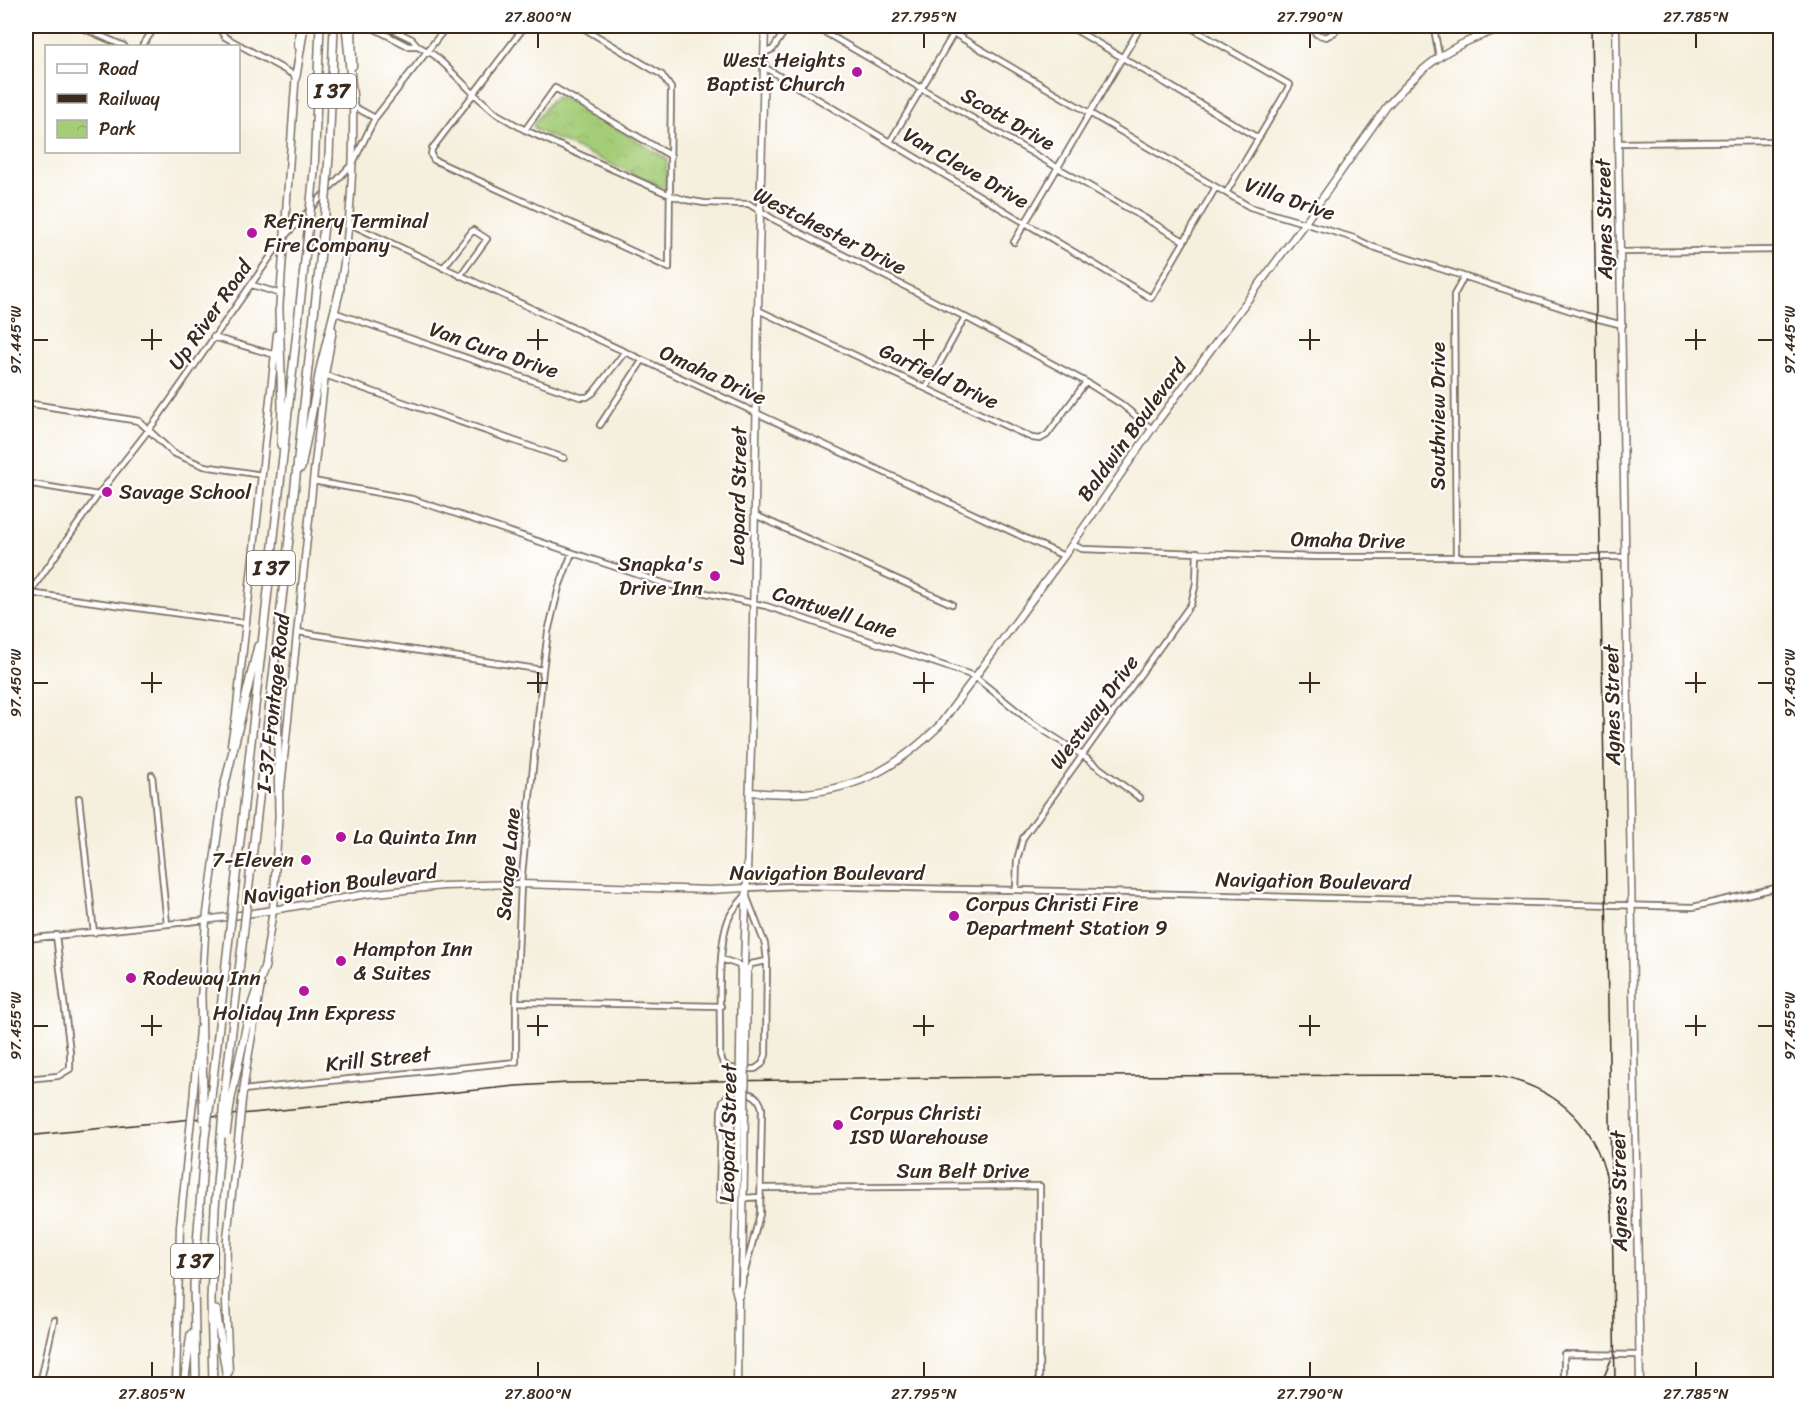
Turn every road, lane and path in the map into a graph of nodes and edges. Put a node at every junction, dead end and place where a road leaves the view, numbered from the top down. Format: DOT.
graph roads {
  1 [pos="78,26"];
  2 [pos="156,26"];
  3 [pos="216,26"];
  4 [pos="302,26"];
  5 [pos="320,26"];
  6 [pos="334,26"];
  7 [pos="346,26"];
  8 [pos="352,26"];
  9 [pos="369,26"];
  10 [pos="386,26"];
  11 [pos="447,26"];
  12 [pos="525,26"];
  13 [pos="580,26"];
  14 [pos="765,26"];
  15 [pos="788,26"];
  16 [pos="814,26"];
  17 [pos="941,26"];
  18 [pos="958,26"];
  19 [pos="1069,26"];
  20 [pos="1141,26"];
  21 [pos="1188,26"];
  22 [pos="1313,26"];
  23 [pos="1337,26"];
  24 [pos="1439,26"];
  25 [pos="1510,26"];
  26 [pos="1616,26"];
  27 [pos="954,33"];
  28 [pos="122,45"];
  29 [pos="143,45"];
  30 [pos="240,45"];
  31 [pos="240,45"];
  32 [pos="418,46"];
  33 [pos="427,51"];
  34 [pos="764,53"];
  35 [pos="1439,56"];
  36 [pos="1123,57"];
  37 [pos="764,67"];
  38 [pos="296,76"];
  39 [pos="921,88"];
  40 [pos="474,94"];
  41 [pos="353,104"];
  42 [pos="1090,112"];
  43 [pos="375,118"];
  44 [pos="525,130"];
  45 [pos="1258,138"];
  46 [pos="1780,141"];
  47 [pos="890,142"];
  48 [pos="1619,143"];
  49 [pos="671,156"];
  50 [pos="353,163"];
  51 [pos="1058,167"];
  52 [pos="1216,187"];
  53 [pos="1226,193"];
  54 [pos="670,195"];
  55 [pos="760,210"];
  56 [pos="1025,222"];
  57 [pos="348,223"];
  58 [pos="1304,224"];
  59 [pos="285,236"];
  60 [pos="1184,241"];
  61 [pos="1014,242"];
  62 [pos="1780,250"];
  63 [pos="1620,252"];
  64 [pos="443,268"];
  65 [pos="460,276"];
  66 [pos="1464,277"];
  67 [pos="252,285"];
  68 [pos="340,289"];
  69 [pos="280,294"];
  70 [pos="279,310"];
  71 [pos="758,310"];
  72 [pos="336,313"];
  73 [pos="965,317"];
  74 [pos="1623,325"];
  75 [pos="213,338"];
  76 [pos="624,352"];
  77 [pos="275,355"];
  78 [pos="642,361"];
  79 [pos="325,375"];
  80 [pos="1086,382"];
  81 [pos="926,388"];
  82 [pos="26,403"];
  83 [pos="757,413"];
  84 [pos="600,425"];
  85 [pos="1152,429"];
  86 [pos="148,431"];
  87 [pos="564,458"];
  88 [pos="262,475"];
  89 [pos="313,482"];
  90 [pos="26,483"];
  91 [pos="98,495"];
  92 [pos="279,496"];
  93 [pos="754,515"];
  94 [pos="289,533"];
  95 [pos="1071,543"];
  96 [pos="1197,552"];
  97 [pos="572,553"];
  98 [pos="1064,556"];
  99 [pos="1456,557"];
  100 [pos="1626,557"];
  101 [pos="29,593"];
  102 [pos="26,598"];
  103 [pos="754,603"];
  104 [pos="952,604"];
  105 [pos="265,618"];
  106 [pos="246,623"];
  107 [pos="298,632"];
  108 [pos="276,660"];
  109 [pos="543,670"];
  110 [pos="974,676"];
  111 [pos="1082,755"];
  112 [pos="152,775"];
  113 [pos="223,792"];
  114 [pos="750,792"];
  115 [pos="79,798"];
  116 [pos="1140,798"];
  117 [pos="279,812"];
  118 [pos="521,884"];
  119 [pos="1780,887"];
  120 [pos="1016,890"];
  121 [pos="746,892"];
  122 [pos="1632,905"];
  123 [pos="273,910"];
  124 [pos="206,920"];
  125 [pos="167,924"];
  126 [pos="94,933"];
  127 [pos="56,935"];
  128 [pos="26,939"];
  129 [pos="721,959"];
  130 [pos="767,961"];
  131 [pos="265,966"];
  132 [pos="744,971"];
  133 [pos="201,997"];
  134 [pos="516,1002"];
  135 [pos="721,1006"];
  136 [pos="516,1062"];
  137 [pos="26,1079"];
  138 [pos="243,1090"];
  139 [pos="207,1097"];
  140 [pos="228,1099"];
  141 [pos="761,1188"];
  142 [pos="761,1197"];
  143 [pos="739,1199"];
  144 [pos="213,1237"];
  145 [pos="742,1283"];
  146 [pos="738,1300"];
  147 [pos="194,1314"];
  148 [pos="54,1320"];
  149 [pos="1639,1355"];
  150 [pos="40,1384"];
  151 [pos="176,1384"];
  152 [pos="184,1384"];
  153 [pos="196,1384"];
  154 [pos="213,1384"];
  155 [pos="228,1384"];
  156 [pos="737,1384"];
  157 [pos="1039,1384"];
  158 [pos="1564,1384"];
  159 [pos="1640,1384"];
  1 -- 28 [label="street"];
  2 -- 29 [label="street"];
  3 -- 30 [label="street"];
  4 -- 38 [label="highway"];
  5 -- 92 [label="highway, I 37, bridge"];
  6 -- 94 [label="highway, I 37, bridge"];
  7 -- 41 [label="highway"];
  8 -- 41 [label="main road, I-37 Frontage Road"];
  9 -- 32 [label="street"];
  10 -- 32 [label="street"];
  11 -- 33 [label="street, Up River Road"];
  12 -- 40 [label="street"];
  13 -- 49 [label="street"];
  14 -- 34 [label="main road, Leopard Street"];
  15 -- 34 [label="street"];
  16 -- 39 [label="street, Scott Drive"];
  17 -- 27 [label="street, Villa Drive"];
  18 -- 27 [label="street"];
  19 -- 36 [label="street"];
  20 -- 36 [label="street"];
  21 -- 45 [label="street"];
  22 -- 23 [label="street"];
  24 -- 35 [label="street"];
  25 -- 35 [label="main road, Baldwin Boulevard"];
  26 -- 48 [label="main road, Agnes Street"];
  27 -- 39 [label="street"];
  27 -- 42 [label="street, Villa Drive"];
  31 -- 38 [label="street"];
  32 -- 33 [label="street, Westchester Drive"];
  33 -- 40 [label="street, Westchester Drive"];
  33 -- 43 [label="street, Up River Road"];
  34 -- 37 [label="main road, Leopard Street"];
  35 -- 58 [label="main road, Baldwin Boulevard"];
  36 -- 42 [label="street"];
  36 -- 45 [label="street"];
  37 -- 47 [label="street, Van Cleve Drive"];
  37 -- 55 [label="main road, Leopard Street"];
  38 -- 59 [label="main road, I-37 Frontage Road"];
  39 -- 47 [label="street"];
  39 -- 51 [label="street, Scott Drive"];
  40 -- 44 [label="street, Westchester Drive"];
  40 -- 54 [label="street"];
  41 -- 43 [label="street"];
  41 -- 50 [label="main road, I-37 Frontage Road"];
  42 -- 51 [label="street"];
  42 -- 52 [label="street, Villa Drive"];
  43 -- 50 [label="street, Up River Road"];
  44 -- 49 [label="street"];
  44 -- 54 [label="street, Westchester Drive"];
  45 -- 53 [label="street"];
  46 -- 48 [label="street"];
  47 -- 56 [label="street, Van Cleve Drive"];
  48 -- 63 [label="main road, Agnes Street"];
  49 -- 54 [label="street"];
  50 -- 57 [label="main road, I-37 Frontage Road"];
  50 -- 59 [label="street, Up River Road"];
  51 -- 56 [label="street"];
  51 -- 60 [label="street, Scott Drive"];
  52 -- 53 [label="street, Villa Drive"];
  52 -- 60 [label="street"];
  53 -- 58 [label="street, Villa Drive"];
  54 -- 55 [label="street, Westchester Drive"];
  55 -- 71 [label="main road, Leopard Street"];
  55 -- 73 [label="street, Westchester Drive"];
  56 -- 60 [label="street, Van Cleve Drive"];
  56 -- 61 [label="street"];
  57 -- 64 [label="street, Omaha Drive"];
  57 -- 68 [label="main road, I-37 Frontage Road"];
  58 -- 66 [label="street, Villa Drive"];
  58 -- 85 [label="main road, Baldwin Boulevard"];
  59 -- 67 [label="street, Up River Road"];
  59 -- 69 [label="main road, I-37 Frontage Road"];
  62 -- 63 [label="street"];
  63 -- 74 [label="main road, Agnes Street"];
  64 -- 65 [label="street, Omaha Drive"];
  64 -- 65 [label="street"];
  65 -- 76 [label="street, Omaha Drive"];
  66 -- 74 [label="street, Villa Drive"];
  66 -- 99 [label="street, Southview Drive"];
  67 -- 69 [label="street"];
  67 -- 75 [label="street, Up River Road"];
  68 -- 72 [label="main road, I-37 Frontage Road"];
  68 -- 94 [label="highway"];
  69 -- 70 [label="main road, I-37 Frontage Road"];
  70 -- 77 [label="main road, I-37 Frontage Road"];
  70 -- 92 [label="highway"];
  71 -- 81 [label="street, Garfield Drive"];
  71 -- 83 [label="main road, Leopard Street"];
  72 -- 76 [label="street, Van Cura Drive"];
  72 -- 79 [label="main road, I-37 Frontage Road"];
  73 -- 80 [label="street, Westchester Drive"];
  73 -- 81 [label="street"];
  74 -- 100 [label="main road, Agnes Street"];
  75 -- 77 [label="street"];
  75 -- 86 [label="street, Up River Road"];
  76 -- 78 [label="street, Omaha Drive"];
  77 -- 88 [label="main road, I-37 Frontage Road"];
  78 -- 83 [label="street, Omaha Drive"];
  78 -- 84 [label="street"];
  79 -- 87 [label="street"];
  79 -- 89 [label="main road, I-37 Frontage Road"];
  80 -- 81 [label="street, Garfield Drive"];
  80 -- 85 [label="street, Westchester Drive"];
  82 -- 86 [label="street"];
  83 -- 93 [label="main road, Leopard Street"];
  83 -- 98 [label="street, Omaha Drive"];
  85 -- 95 [label="main road, Baldwin Boulevard"];
  86 -- 88 [label="street"];
  86 -- 91 [label="street, Up River Road"];
  88 -- 106 [label="main road, I-37 Frontage Road"];
  89 -- 97 [label="street, Cantwell Lane"];
  89 -- 107 [label="main road, I-37 Frontage Road"];
  90 -- 91 [label="street"];
  91 -- 101 [label="street, Up River Road"];
  92 -- 105 [label="highway, I 37"];
  93 -- 103 [label="main road, Leopard Street"];
  93 -- 104 [label="street"];
  94 -- 108 [label="highway, I 37"];
  95 -- 96 [label="street, Omaha Drive"];
  95 -- 98 [label="main road, Baldwin Boulevard"];
  96 -- 99 [label="street, Omaha Drive"];
  96 -- 111 [label="street, Westway Drive"];
  97 -- 103 [label="street, Cantwell Lane"];
  97 -- 109 [label="street, Savage Lane"];
  98 -- 110 [label="main road, Baldwin Boulevard"];
  99 -- 100 [label="street, Omaha Drive"];
  100 -- 122 [label="main road, Agnes Street"];
  101 -- 102 [label="street, Up River Road"];
  101 -- 106 [label="street"];
  103 -- 110 [label="street, Cantwell Lane"];
  103 -- 114 [label="main road, Leopard Street"];
  105 -- 113 [label="highway"];
  105 -- 139 [label="highway, I 37, bridge"];
  106 -- 113 [label="main road, I-37 Frontage Road"];
  107 -- 109 [label="street"];
  107 -- 117 [label="main road, I-37 Frontage Road"];
  108 -- 117 [label="highway"];
  108 -- 140 [label="highway, I 37, bridge"];
  109 -- 118 [label="street, Savage Lane"];
  110 -- 111 [label="street, Cantwell Lane"];
  110 -- 114 [label="main road, Baldwin Boulevard"];
  111 -- 116 [label="street, Cantwell Lane"];
  111 -- 120 [label="street, Westway Drive"];
  112 -- 125 [label="street"];
  113 -- 124 [label="main road, I-37 Frontage Road"];
  114 -- 121 [label="main road, Leopard Street"];
  115 -- 126 [label="street"];
  117 -- 123 [label="main road, I-37 Frontage Road"];
  118 -- 121 [label="main road, Navigation Boulevard"];
  118 -- 123 [label="main road, Navigation Boulevard"];
  118 -- 134 [label="street, Savage Lane"];
  119 -- 122 [label="street, Navigation Boulevard"];
  120 -- 121 [label="street, Navigation Boulevard"];
  120 -- 122 [label="street, Navigation Boulevard"];
  121 -- 129 [label="street"];
  121 -- 130 [label="street"];
  121 -- 132 [label="main road, Leopard Street"];
  122 -- 149 [label="main road, Agnes Street"];
  123 -- 124 [label="main road, Navigation Boulevard"];
  123 -- 131 [label="main road, I-37 Frontage Road"];
  124 -- 125 [label="street, Navigation Boulevard"];
  124 -- 133 [label="main road, I-37 Frontage Road"];
  125 -- 126 [label="street, Navigation Boulevard"];
  126 -- 127 [label="street, Navigation Boulevard"];
  127 -- 128 [label="street, Navigation Boulevard"];
  127 -- 137 [label="street"];
  129 -- 132 [label="street"];
  129 -- 135 [label="street"];
  130 -- 132 [label="street"];
  130 -- 135 [label="street"];
  131 -- 138 [label="main road, I-37 Frontage Road"];
  131 -- 140 [label="highway"];
  132 -- 143 [label="main road, Leopard Street, bridge"];
  133 -- 139 [label="highway"];
  133 -- 151 [label="main road, I-37 Frontage Road, bridge"];
  134 -- 135 [label="street"];
  134 -- 136 [label="street, Savage Lane"];
  136 -- 138 [label="street, Krill Street"];
  138 -- 155 [label="main road, I-37 Frontage Road, bridge"];
  139 -- 147 [label="highway, I 37, bridge"];
  140 -- 144 [label="highway, I 37, bridge"];
  141 -- 142 [label="street"];
  141 -- 143 [label="street"];
  141 -- 157 [label="street, Sun Belt Drive"];
  142 -- 143 [label="street"];
  142 -- 145 [label="street"];
  143 -- 145 [label="main road, Leopard Street"];
  143 -- 146 [label="main road, Leopard Street"];
  144 -- 154 [label="highway, I 37"];
  144 -- 155 [label="highway"];
  145 -- 146 [label="main road, Leopard Street"];
  146 -- 156 [label="main road, Leopard Street"];
  147 -- 152 [label="highway"];
  147 -- 153 [label="highway, I 37"];
  148 -- 150 [label="street"];
  149 -- 158 [label="street"];
  149 -- 159 [label="main road, Agnes Street"];
}
